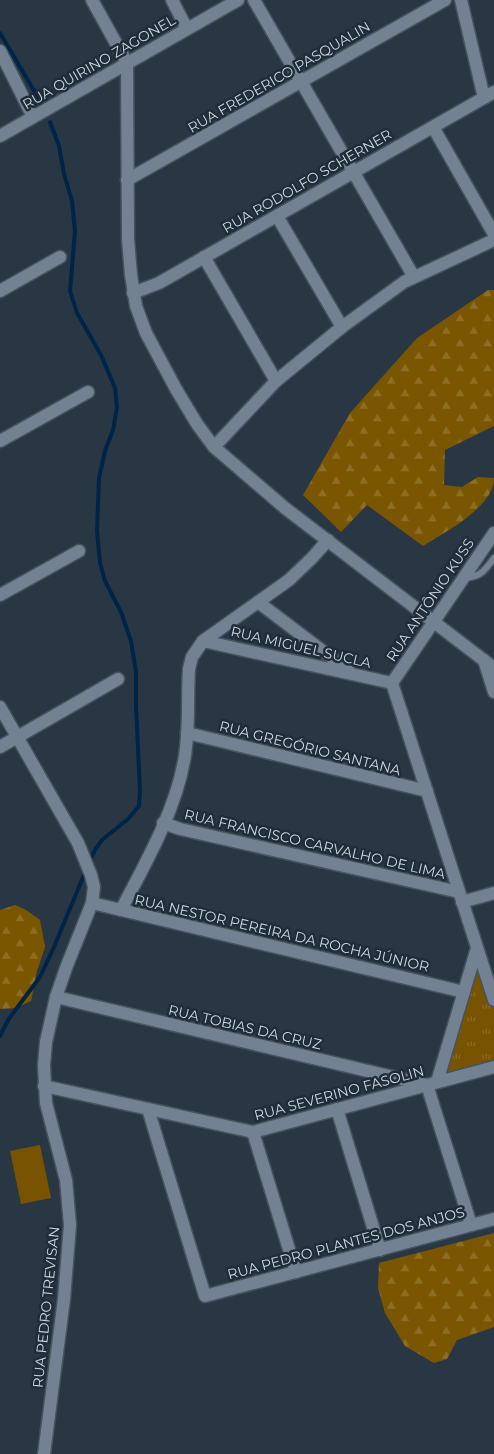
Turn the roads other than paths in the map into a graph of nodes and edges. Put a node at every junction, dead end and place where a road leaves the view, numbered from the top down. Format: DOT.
graph roads {
  1 [pos="92,0"];
  2 [pos="172,0"];
  3 [pos="238,0"];
  4 [pos="254,0"];
  5 [pos="445,0"];
  6 [pos="461,0"];
  7 [pos="187,29"];
  8 [pos="0,51"];
  9 [pos="127,64"];
  10 [pos="301,82"];
  11 [pos="489,95"];
  12 [pos="33,117"];
  13 [pos="433,127"];
  14 [pos="0,136"];
  15 [pos="353,172"];
  16 [pos="127,180"];
  17 [pos="277,216"];
  18 [pos="494,234"];
  19 [pos="494,240"];
  20 [pos="60,257"];
  21 [pos="204,257"];
  22 [pos="414,277"];
  23 [pos="0,291"];
  24 [pos="133,293"];
  25 [pos="342,327"];
  26 [pos="276,381"];
  27 [pos="88,392"];
  28 [pos="0,441"];
  29 [pos="214,447"];
  30 [pos="494,533"];
  31 [pos="328,540"];
  32 [pos="79,552"];
  33 [pos="494,558"];
  34 [pos="463,578"];
  35 [pos="0,595"];
  36 [pos="258,602"];
  37 [pos="434,621"];
  38 [pos="203,641"];
  39 [pos="489,664"];
  40 [pos="353,674"];
  41 [pos="118,680"];
  42 [pos="392,683"];
  43 [pos="494,692"];
  44 [pos="0,707"];
  45 [pos="187,733"];
  46 [pos="18,738"];
  47 [pos="0,747"];
  48 [pos="427,791"];
  49 [pos="164,823"];
  50 [pos="494,893"];
  51 [pos="461,897"];
  52 [pos="92,903"];
  53 [pos="121,910"];
  54 [pos="477,948"];
  55 [pos="464,992"];
  56 [pos="56,997"];
  57 [pos="494,1000"];
  58 [pos="494,1067"];
  59 [pos="432,1084"];
  60 [pos="44,1086"];
  61 [pos="148,1109"];
  62 [pos="337,1109"];
  63 [pos="252,1132"];
  64 [pos="494,1219"];
  65 [pos="471,1225"];
  66 [pos="380,1250"];
  67 [pos="296,1272"];
  68 [pos="44,1454"];
  1 -- 9 [label="street"];
  2 -- 7 [label="street"];
  3 -- 7 [label="street, RUA QUIRINO ZAGONEL"];
  4 -- 10 [label="street"];
  5 -- 10 [label="street, RUA FREDERICO PASQUALIN"];
  6 -- 11 [label="street"];
  7 -- 9 [label="street, RUA QUIRINO ZAGONEL"];
  8 -- 12 [label="street"];
  9 -- 12 [label="street, RUA QUIRINO ZAGONEL"];
  9 -- 16 [label="street"];
  10 -- 15 [label="street"];
  10 -- 16 [label="street, RUA FREDERICO PASQUALIN"];
  11 -- 13 [label="street, RUA RODOLFO SCHERNER"];
  12 -- 14 [label="street, RUA QUIRINO ZAGONEL"];
  13 -- 15 [label="street, RUA RODOLFO SCHERNER"];
  13 -- 18 [label="street"];
  15 -- 17 [label="street, RUA RODOLFO SCHERNER"];
  15 -- 22 [label="street"];
  16 -- 24 [label="street"];
  17 -- 21 [label="street, RUA RODOLFO SCHERNER"];
  17 -- 25 [label="street"];
  19 -- 22 [label="street"];
  20 -- 23 [label="street"];
  21 -- 24 [label="street, RUA RODOLFO SCHERNER"];
  21 -- 26 [label="street"];
  22 -- 25 [label="street"];
  24 -- 29 [label="street"];
  25 -- 26 [label="street"];
  26 -- 29 [label="street"];
  27 -- 28 [label="street"];
  29 -- 31 [label="street"];
  30 -- 34 [label="street, RUA ANTÔNIO KUSS"];
  31 -- 36 [label="street"];
  31 -- 37 [label="street"];
  32 -- 35 [label="street"];
  33 -- 34 [label="lane"];
  34 -- 37 [label="street, RUA ANTÔNIO KUSS"];
  36 -- 38 [label="street"];
  36 -- 40 [label="street"];
  37 -- 39 [label="street"];
  37 -- 42 [label="street, RUA ANTÔNIO KUSS"];
  38 -- 40 [label="street, RUA MIGUEL SUCLA"];
  38 -- 45 [label="street"];
  39 -- 43 [label="street"];
  40 -- 42 [label="street, RUA MIGUEL SUCLA"];
  41 -- 46 [label="street"];
  42 -- 48 [label="street"];
  44 -- 46 [label="street"];
  45 -- 48 [label="street, RUA GREGÓRIO SANTANA"];
  45 -- 49 [label="street"];
  46 -- 47 [label="street"];
  46 -- 52 [label="street"];
  48 -- 51 [label="street"];
  49 -- 51 [label="street, RUA FRANCISCO CARVALHO DE LIMA"];
  49 -- 53 [label="street"];
  50 -- 51 [label="street, RUA FRANCISCO CARVALHO DE LIMA"];
  51 -- 54 [label="street"];
  52 -- 53 [label="street, RUA NESTOR PEREIRA DA ROCHA JÚNIOR"];
  52 -- 56 [label="street, RUA PEDRO TREVISAN"];
  53 -- 55 [label="street, RUA NESTOR PEREIRA DA ROCHA JÚNIOR"];
  54 -- 55 [label="street"];
  54 -- 57 [label="street"];
  55 -- 59 [label="street"];
  56 -- 59 [label="street, RUA TOBIAS DA CRUZ"];
  56 -- 60 [label="street, RUA PEDRO TREVISAN"];
  58 -- 59 [label="street, RUA SEVERINO FASOLIN"];
  59 -- 62 [label="street, RUA SEVERINO FASOLIN"];
  59 -- 65 [label="street"];
  60 -- 61 [label="street, RUA SEVERINO FASOLIN"];
  60 -- 68 [label="street, RUA PEDRO TREVISAN"];
  61 -- 63 [label="street, RUA SEVERINO FASOLIN"];
  61 -- 67 [label="street, RUA PEDRO PLANTES DOS ANJOS"];
  62 -- 63 [label="street, RUA SEVERINO FASOLIN"];
  62 -- 66 [label="street"];
  63 -- 67 [label="street"];
  64 -- 65 [label="street, RUA PEDRO PLANTES DOS ANJOS"];
  65 -- 66 [label="street, RUA PEDRO PLANTES DOS ANJOS"];
  66 -- 67 [label="street, RUA PEDRO PLANTES DOS ANJOS"];
}
